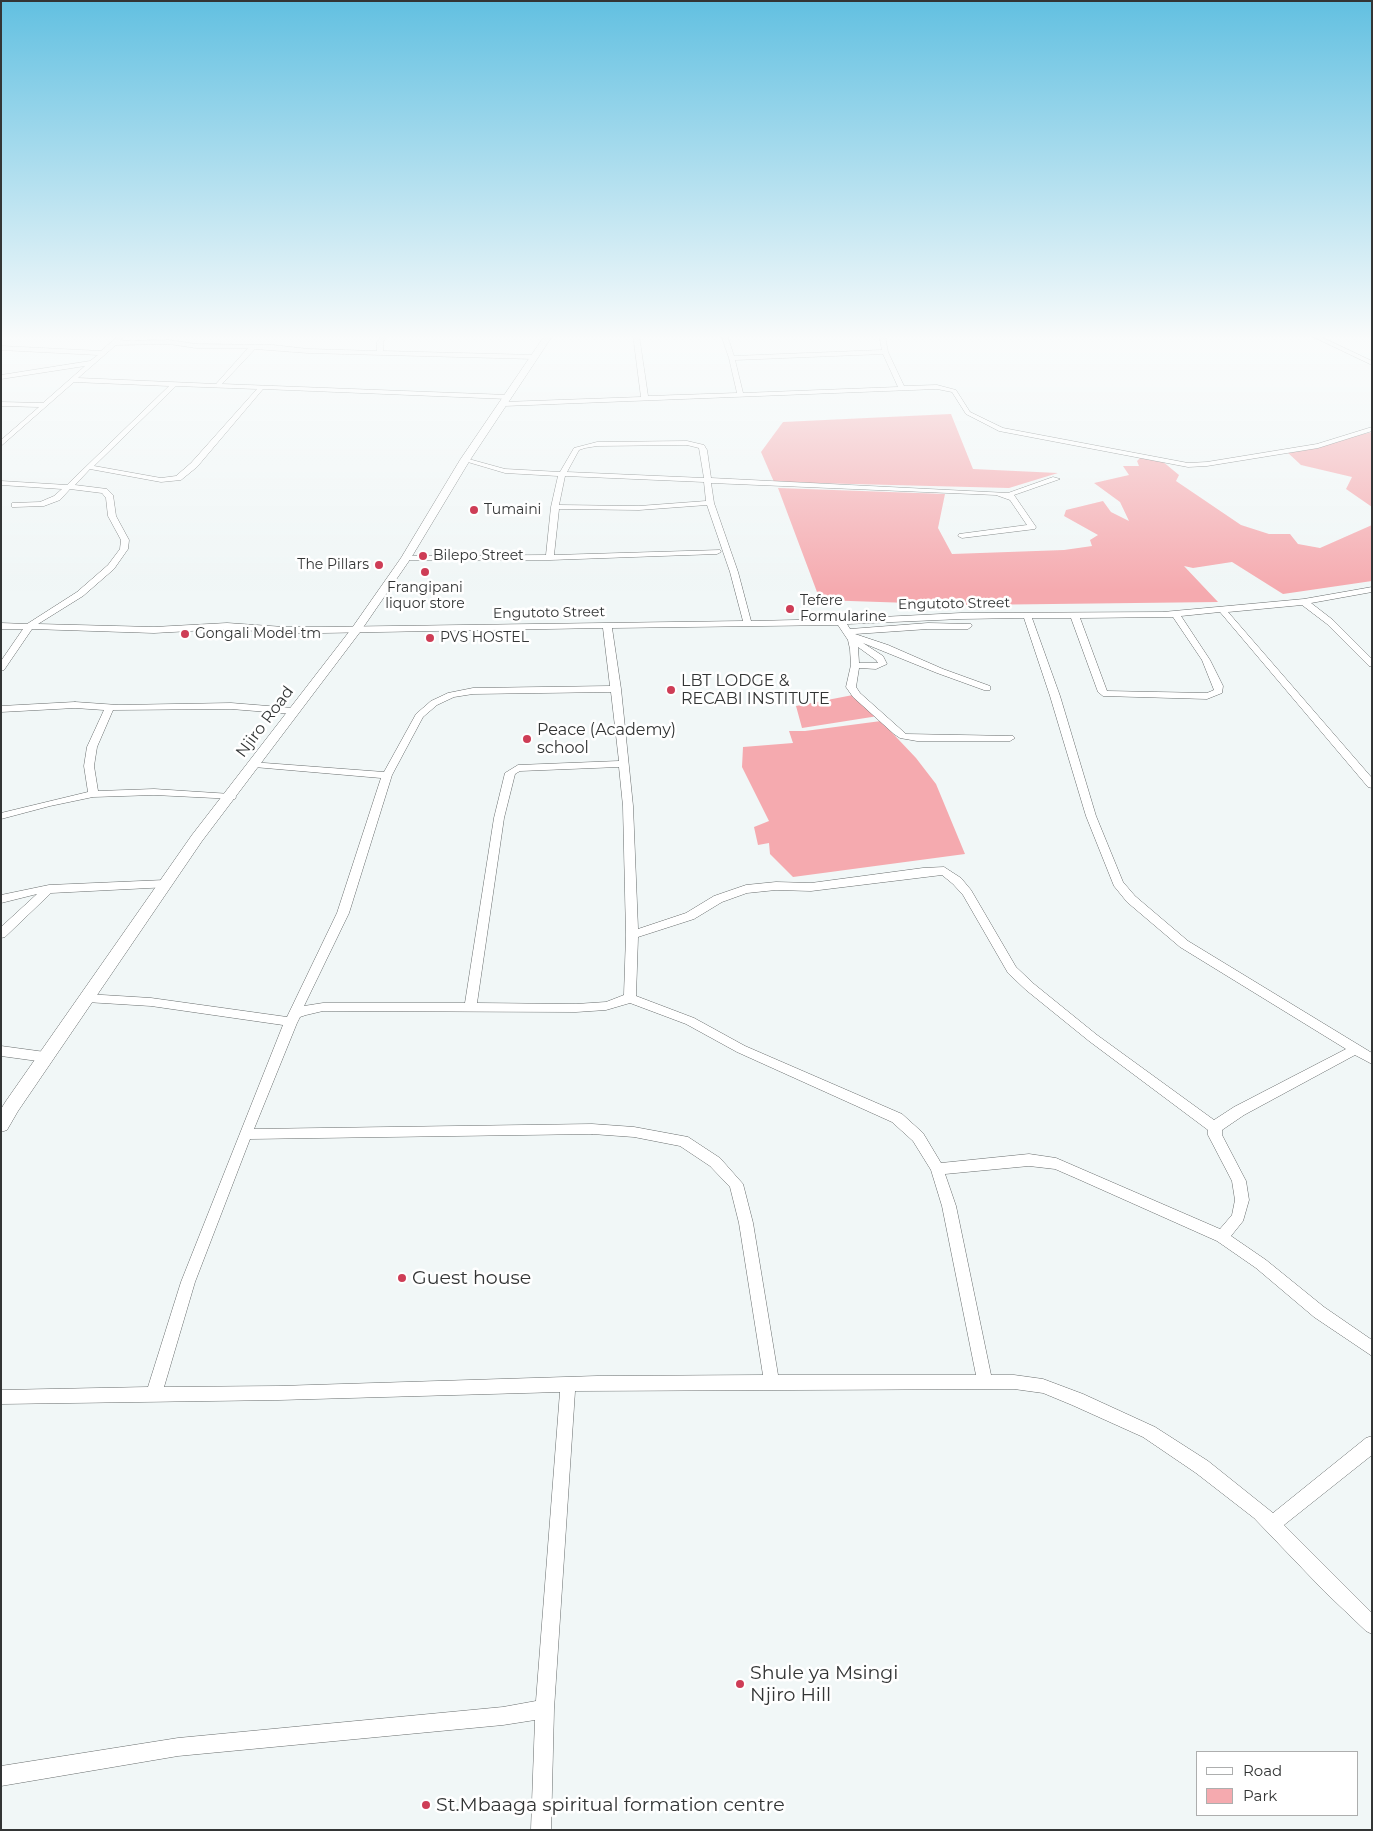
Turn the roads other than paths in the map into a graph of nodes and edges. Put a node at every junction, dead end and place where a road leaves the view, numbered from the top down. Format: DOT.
graph roads {
  1 [pos="28,420"];
  2 [pos="137,420"];
  3 [pos="233,420"];
  4 [pos="492,420"];
  5 [pos="980,420"];
  6 [pos="1372,429"];
  7 [pos="1,430"];
  8 [pos="16,431"];
  9 [pos="1,444"];
  10 [pos="465,460"];
  11 [pos="89,467"];
  12 [pos="562,474"];
  13 [pos="1056,479"];
  14 [pos="708,480"];
  15 [pos="1,483"];
  16 [pos="69,487"];
  17 [pos="1008,495"];
  18 [pos="710,503"];
  19 [pos="15,505"];
  20 [pos="555,508"];
  21 [pos="962,536"];
  22 [pos="717,552"];
  23 [pos="406,558"];
  24 [pos="550,558"];
  25 [pos="1372,589"];
  26 [pos="1304,602"];
  27 [pos="1223,611"];
  28 [pos="1176,614"];
  29 [pos="1027,616"];
  30 [pos="1075,616"];
  31 [pos="841,622"];
  32 [pos="748,624"];
  33 [pos="607,625"];
  34 [pos="1,626"];
  35 [pos="30,626"];
  36 [pos="968,626"];
  37 [pos="356,630"];
  38 [pos="850,636"];
  39 [pos="1362,652"];
  40 [pos="1372,652"];
  41 [pos="1372,664"];
  42 [pos="855,665"];
  43 [pos="1,668"];
  44 [pos="987,688"];
  45 [pos="616,689"];
  46 [pos="1,708"];
  47 [pos="109,708"];
  48 [pos="293,711"];
  49 [pos="1010,738"];
  50 [pos="254,764"];
  51 [pos="624,764"];
  52 [pos="387,775"];
  53 [pos="1372,785"];
  54 [pos="93,794"];
  55 [pos="230,797"];
  56 [pos="1,816"];
  57 [pos="166,884"];
  58 [pos="49,889"];
  59 [pos="1,899"];
  60 [pos="1,934"];
  61 [pos="632,935"];
  62 [pos="86,998"];
  63 [pos="630,998"];
  64 [pos="470,1008"];
  65 [pos="291,1022"];
  66 [pos="1354,1050"];
  67 [pos="1,1051"];
  68 [pos="45,1058"];
  69 [pos="1372,1059"];
  70 [pos="1,1125"];
  71 [pos="1215,1128"];
  72 [pos="247,1134"];
  73 [pos="937,1169"];
  74 [pos="1222,1237"];
  75 [pos="1372,1349"];
  76 [pos="985,1382"];
  77 [pos="772,1383"];
  78 [pos="568,1384"];
  79 [pos="154,1394"];
  80 [pos="1,1397"];
  81 [pos="1372,1444"];
  82 [pos="1272,1524"];
  83 [pos="1372,1625"];
  84 [pos="544,1709"];
  85 [pos="1,1776"];
  86 [pos="541,1830"];
  1 -- 8 [label="street"];
  2 -- 11 [label="street"];
  3 -- 11 [label="street"];
  4 -- 10 [label="street, Njiro Road"];
  5 -- 6 [label="street"];
  7 -- 8 [label="street"];
  8 -- 9 [label="street"];
  10 -- 12 [label="street"];
  10 -- 23 [label="street, Njiro Road"];
  11 -- 16 [label="street"];
  12 -- 14 [label="street"];
  12 -- 14 [label="street"];
  12 -- 20 [label="street"];
  13 -- 17 [label="street"];
  14 -- 17 [label="street"];
  14 -- 18 [label="street"];
  15 -- 16 [label="street"];
  16 -- 19 [label="street"];
  16 -- 35 [label="street"];
  17 -- 21 [label="street"];
  18 -- 20 [label="street"];
  18 -- 32 [label="street"];
  20 -- 24 [label="street"];
  22 -- 24 [label="street"];
  23 -- 24 [label="street"];
  23 -- 37 [label="street, Njiro Road"];
  25 -- 26 [label="street, Engutoto Street"];
  26 -- 27 [label="street, Engutoto Street"];
  26 -- 39 [label="street"];
  27 -- 28 [label="street, Engutoto Street"];
  27 -- 53 [label="street"];
  28 -- 30 [label="street, Engutoto Street"];
  28 -- 30 [label="street"];
  29 -- 30 [label="street, Engutoto Street"];
  29 -- 31 [label="street, Engutoto Street"];
  29 -- 66 [label="street"];
  31 -- 32 [label="street, Engutoto Street"];
  31 -- 38 [label="street"];
  32 -- 33 [label="street, Engutoto Street"];
  33 -- 37 [label="street, Engutoto Street"];
  33 -- 45 [label="street"];
  34 -- 35 [label="street, Engutoto Street"];
  35 -- 37 [label="street, Engutoto Street"];
  35 -- 43 [label="street"];
  36 -- 38 [label="street"];
  37 -- 48 [label="street, Njiro Road"];
  38 -- 42 [label="street"];
  38 -- 42 [label="street"];
  38 -- 44 [label="street"];
  39 -- 40 [label="street"];
  39 -- 41 [label="street"];
  42 -- 49 [label="street"];
  45 -- 51 [label="street"];
  45 -- 52 [label="street"];
  46 -- 47 [label="street"];
  47 -- 48 [label="street"];
  47 -- 54 [label="street"];
  48 -- 50 [label="street, Njiro Road"];
  50 -- 52 [label="street"];
  50 -- 55 [label="street, Njiro Road"];
  51 -- 61 [label="street"];
  51 -- 64 [label="street"];
  52 -- 65 [label="street"];
  54 -- 55 [label="street"];
  54 -- 56 [label="street"];
  55 -- 57 [label="street, Njiro Road"];
  57 -- 58 [label="street"];
  57 -- 62 [label="street, Njiro Road"];
  58 -- 59 [label="street"];
  58 -- 60 [label="street"];
  61 -- 63 [label="street"];
  61 -- 71 [label="street"];
  62 -- 65 [label="street"];
  62 -- 68 [label="street, Njiro Road"];
  63 -- 64 [label="street"];
  63 -- 73 [label="street"];
  64 -- 65 [label="street"];
  65 -- 72 [label="street"];
  66 -- 69 [label="street"];
  66 -- 71 [label="street"];
  67 -- 68 [label="street"];
  68 -- 70 [label="street, Njiro Road"];
  71 -- 74 [label="street"];
  72 -- 77 [label="street"];
  72 -- 79 [label="street"];
  73 -- 74 [label="street"];
  73 -- 76 [label="street"];
  74 -- 75 [label="street"];
  76 -- 77 [label="street"];
  76 -- 82 [label="street"];
  77 -- 78 [label="street"];
  78 -- 79 [label="street"];
  78 -- 84 [label="street"];
  79 -- 80 [label="street"];
  81 -- 82 [label="street"];
  82 -- 83 [label="street"];
  84 -- 85 [label="street"];
  84 -- 86 [label="street"];
}
